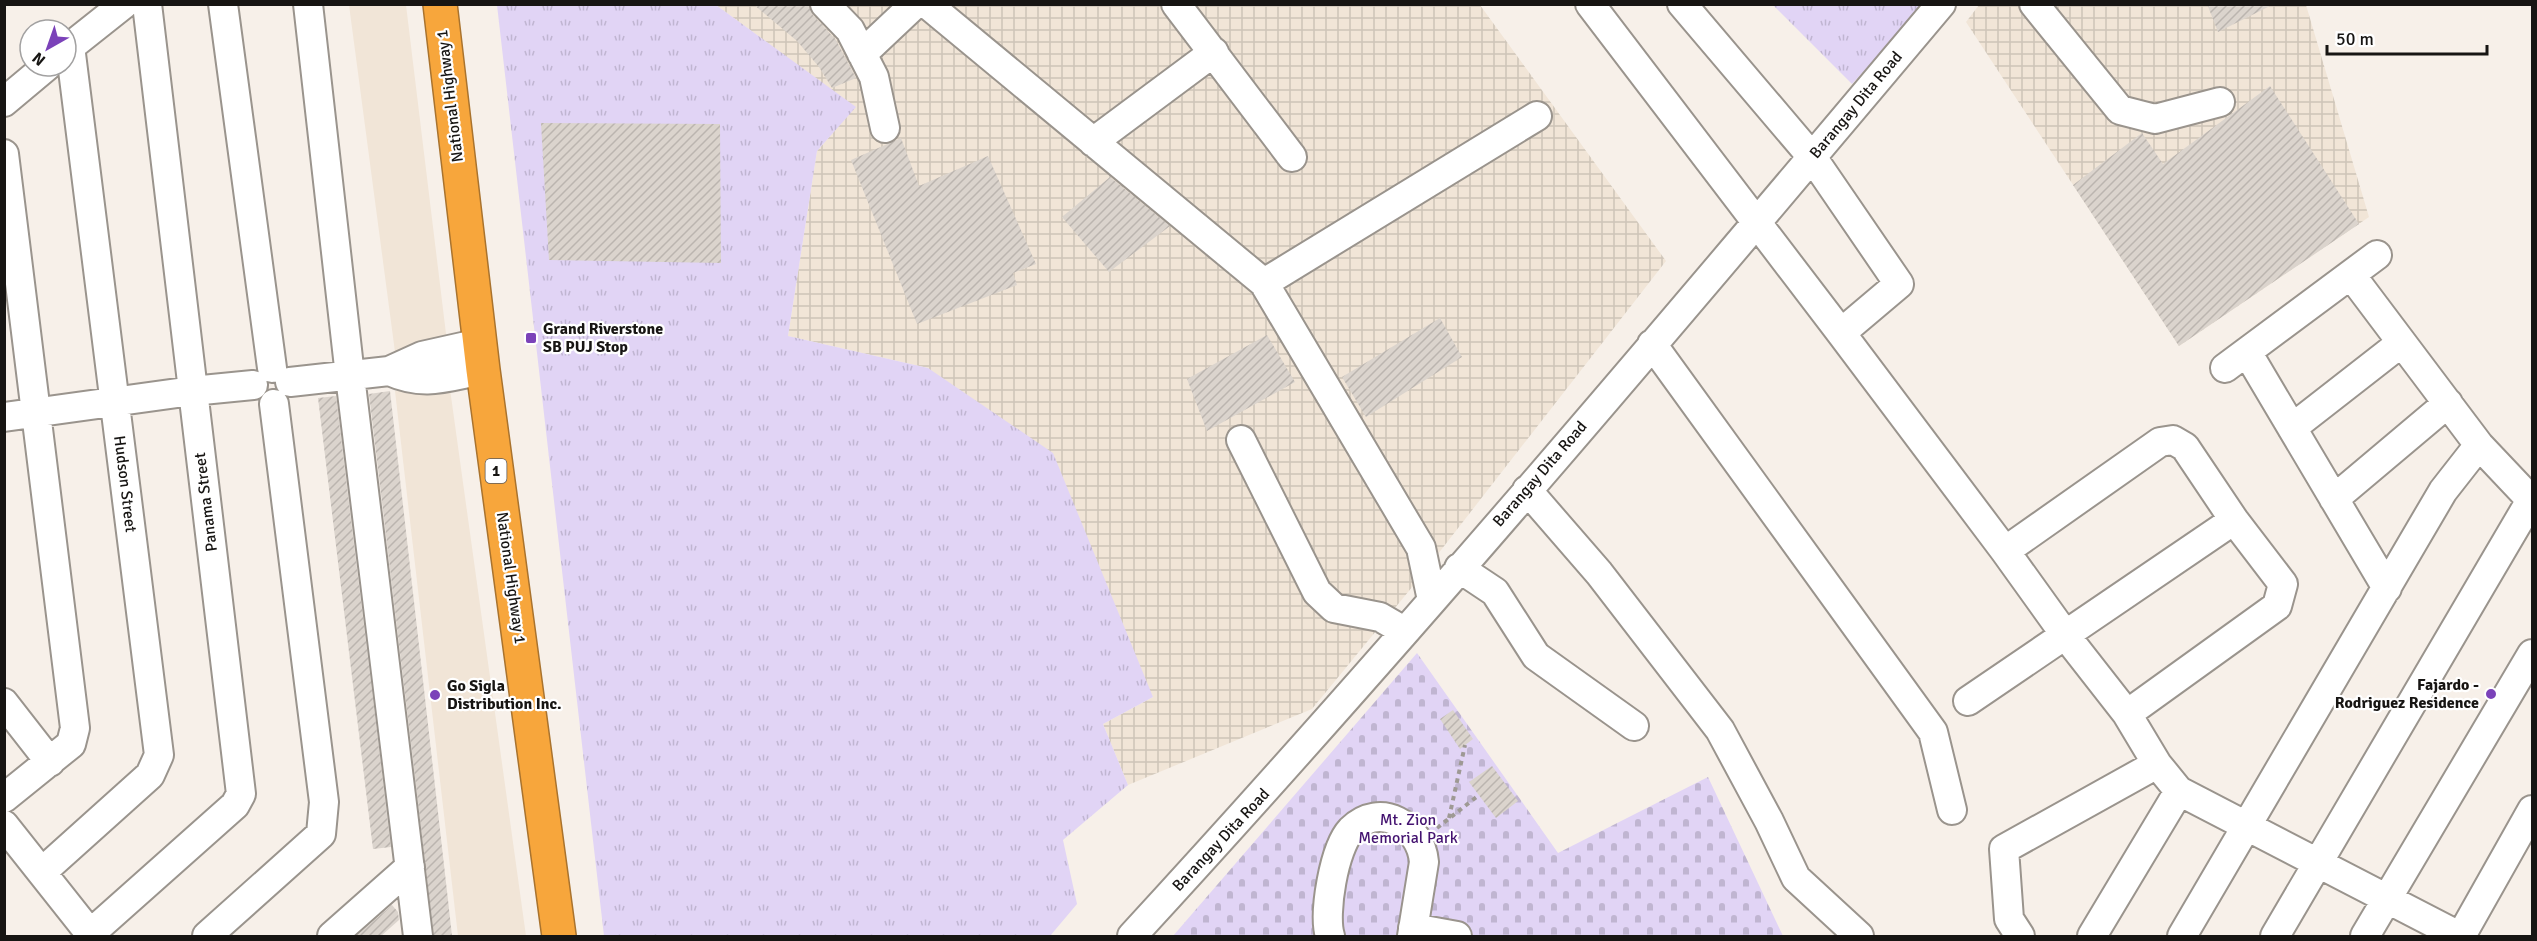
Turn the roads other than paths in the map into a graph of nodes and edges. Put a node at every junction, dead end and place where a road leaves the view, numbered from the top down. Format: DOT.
graph roads {
  1 [pos="124,4"];
  2 [pos="147,4"];
  3 [pos="223,4"];
  4 [pos="308,4"];
  5 [pos="440,4"];
  6 [pos="825,4"];
  7 [pos="915,4"];
  8 [pos="927,4"];
  9 [pos="1176,4"];
  10 [pos="1590,4"];
  11 [pos="1682,4"];
  12 [pos="1941,4"];
  13 [pos="2034,4"];
  14 [pos="78,40"];
  15 [pos="1214,52"];
  16 [pos="862,54"];
  17 [pos="32,78"];
  18 [pos="72,78"];
  19 [pos="4,102"];
  20 [pos="2220,102"];
  21 [pos="1537,116"];
  22 [pos="885,128"];
  23 [pos="1093,142"];
  24 [pos="4,154"];
  25 [pos="1292,157"];
  26 [pos="1812,157"];
  27 [pos="1756,222"];
  28 [pos="2378,255"];
  29 [pos="2351,275"];
  30 [pos="1264,283"];
  31 [pos="1841,333"];
  32 [pos="2401,343"];
  33 [pos="1652,344"];
  34 [pos="2247,352"];
  35 [pos="481,357"];
  36 [pos="2225,368"];
  37 [pos="350,376"];
  38 [pos="272,385"];
  39 [pos="192,391"];
  40 [pos="115,403"];
  41 [pos="2448,403"];
  42 [pos="36,413"];
  43 [pos="4,417"];
  44 [pos="2292,428"];
  45 [pos="1241,440"];
  46 [pos="2479,445"];
  47 [pos="1527,490"];
  48 [pos="2334,499"];
  49 [pos="2532,500"];
  50 [pos="2234,520"];
  51 [pos="2005,551"];
  52 [pos="1459,568"];
  53 [pos="2386,588"];
  54 [pos="1432,600"];
  55 [pos="1404,631"];
  56 [pos="2066,636"];
  57 [pos="2532,654"];
  58 [pos="1968,701"];
  59 [pos="4,703"];
  60 [pos="2127,714"];
  61 [pos="1634,726"];
  62 [pos="50,762"];
  63 [pos="2157,764"];
  64 [pos="2179,791"];
  65 [pos="4,798"];
  66 [pos="1952,810"];
  67 [pos="2532,810"];
  68 [pos="4,825"];
  69 [pos="2247,826"];
  70 [pos="2320,864"];
  71 [pos="410,867"];
  72 [pos="42,872"];
  73 [pos="2387,898"];
  74 [pos="1412,932"];
  75 [pos="91,935"];
  76 [pos="207,936"];
  77 [pos="332,936"];
  78 [pos="418,936"];
  79 [pos="560,936"];
  80 [pos="1132,936"];
  81 [pos="1330,936"];
  82 [pos="1457,936"];
  83 [pos="1859,936"];
  84 [pos="2020,936"];
  85 [pos="2092,936"];
  86 [pos="2182,936"];
  87 [pos="2275,936"];
  88 [pos="2365,936"];
  89 [pos="2460,936"];
  1 -- 14 [label="street"];
  2 -- 39 [label="street, Panama Street"];
  3 -- 38 [label="street"];
  4 -- 37 [label="street"];
  5 -- 35 [label="highway, National Highway 1 / 1"];
  6 -- 16 [label="street"];
  7 -- 16 [label="street"];
  8 -- 23 [label="street"];
  9 -- 15 [label="street"];
  10 -- 27 [label="street"];
  11 -- 26 [label="street"];
  12 -- 26 [label="street, Barangay Dita Road"];
  13 -- 20 [label="street"];
  15 -- 23 [label="street"];
  15 -- 25 [label="street"];
  16 -- 22 [label="street"];
  17 -- 19 [label="street"];
  18 -- 40 [label="street, Hudson Street"];
  21 -- 30 [label="street"];
  23 -- 30 [label="street"];
  24 -- 42 [label="street"];
  26 -- 27 [label="street, Barangay Dita Road"];
  26 -- 31 [label="street"];
  27 -- 31 [label="street"];
  27 -- 33 [label="street, Barangay Dita Road"];
  28 -- 29 [label="street"];
  29 -- 32 [label="street"];
  29 -- 34 [label="street"];
  30 -- 54 [label="street"];
  31 -- 51 [label="street"];
  32 -- 41 [label="street"];
  32 -- 44 [label="street"];
  33 -- 47 [label="street, Barangay Dita Road"];
  33 -- 66 [label="street"];
  34 -- 36 [label="street"];
  34 -- 44 [label="street"];
  35 -- 37 [label="street"];
  35 -- 79 [label="highway, National Highway 1 / 1"];
  37 -- 38 [label="street"];
  37 -- 71 [label="street"];
  38 -- 39 [label="street"];
  38 -- 76 [label="street"];
  39 -- 40 [label="street"];
  39 -- 75 [label="street, Panama Street"];
  40 -- 42 [label="street"];
  40 -- 72 [label="street, Hudson Street"];
  41 -- 46 [label="street"];
  41 -- 48 [label="street"];
  42 -- 43 [label="street"];
  42 -- 62 [label="street"];
  44 -- 48 [label="street"];
  45 -- 55 [label="street"];
  46 -- 49 [label="street"];
  46 -- 53 [label="street"];
  47 -- 52 [label="street, Barangay Dita Road"];
  47 -- 83 [label="street"];
  48 -- 53 [label="street"];
  49 -- 70 [label="street"];
  50 -- 51 [label="street"];
  50 -- 56 [label="street"];
  50 -- 60 [label="street"];
  51 -- 56 [label="street"];
  52 -- 54 [label="street, Barangay Dita Road"];
  52 -- 61 [label="street"];
  53 -- 69 [label="street"];
  54 -- 55 [label="street, Barangay Dita Road"];
  55 -- 80 [label="street, Barangay Dita Road"];
  56 -- 58 [label="street"];
  56 -- 60 [label="street"];
  57 -- 73 [label="street"];
  59 -- 62 [label="street"];
  60 -- 63 [label="street"];
  62 -- 65 [label="street"];
  63 -- 64 [label="street"];
  63 -- 84 [label="street"];
  64 -- 69 [label="street"];
  64 -- 85 [label="street"];
  67 -- 89 [label="street"];
  68 -- 72 [label="street"];
  69 -- 70 [label="street"];
  69 -- 86 [label="street"];
  70 -- 73 [label="street"];
  70 -- 87 [label="street"];
  71 -- 77 [label="street"];
  71 -- 78 [label="street"];
  72 -- 75 [label="street"];
  73 -- 88 [label="street"];
  73 -- 89 [label="street"];
  74 -- 81 [label="street"];
  74 -- 82 [label="street"];
}
